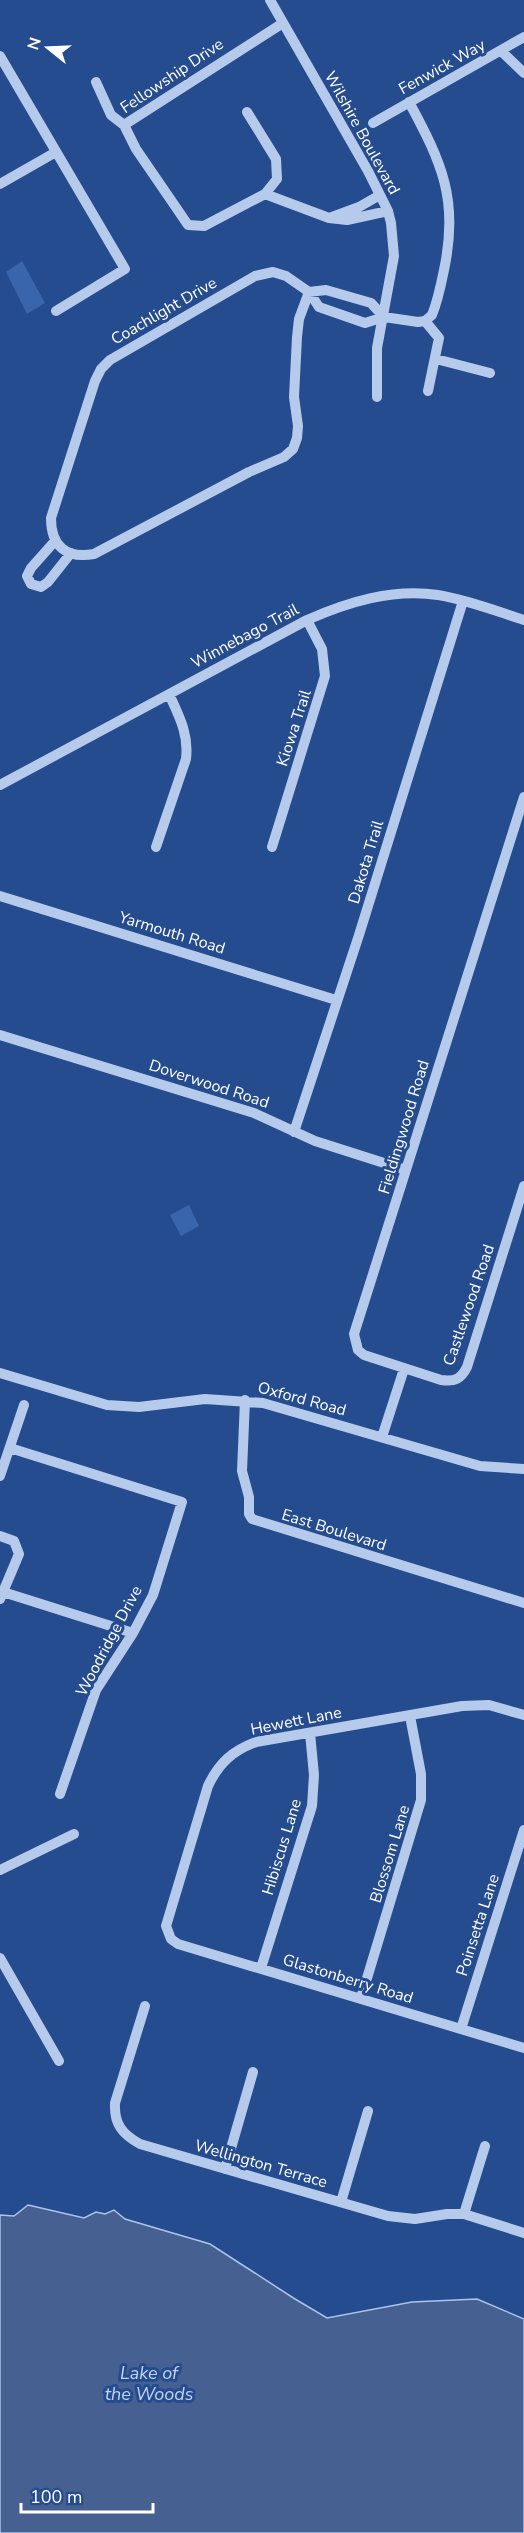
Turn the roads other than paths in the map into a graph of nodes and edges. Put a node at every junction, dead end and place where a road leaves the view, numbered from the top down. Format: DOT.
graph roads {
  1 [pos="270,0"];
  2 [pos="283,23"];
  3 [pos="524,37"];
  4 [pos="501,51"];
  5 [pos="0,56"];
  6 [pos="524,73"];
  7 [pos="96,82"];
  8 [pos="409,102"];
  9 [pos="247,112"];
  10 [pos="373,123"];
  11 [pos="124,125"];
  12 [pos="56,152"];
  13 [pos="0,184"];
  14 [pos="265,194"];
  15 [pos="380,195"];
  16 [pos="388,211"];
  17 [pos="329,218"];
  18 [pos="309,292"];
  19 [pos="56,311"];
  20 [pos="384,317"];
  21 [pos="425,321"];
  22 [pos="436,359"];
  23 [pos="490,373"];
  24 [pos="428,391"];
  25 [pos="377,397"];
  26 [pos="55,541"];
  27 [pos="71,553"];
  28 [pos="463,601"];
  29 [pos="307,620"];
  30 [pos="524,620"];
  31 [pos="169,694"];
  32 [pos="0,785"];
  33 [pos="524,797"];
  34 [pos="272,847"];
  35 [pos="156,848"];
  36 [pos="0,896"];
  37 [pos="336,1000"];
  38 [pos="0,1035"];
  39 [pos="294,1132"];
  40 [pos="406,1170"];
  41 [pos="524,1186"];
  42 [pos="404,1369"];
  43 [pos="0,1373"];
  44 [pos="245,1400"];
  45 [pos="24,1405"];
  46 [pos="382,1437"];
  47 [pos="10,1448"];
  48 [pos="524,1469"];
  49 [pos="0,1476"];
  50 [pos="0,1536"];
  51 [pos="1,1596"];
  52 [pos="524,1603"];
  53 [pos="133,1633"];
  54 [pos="524,1715"];
  55 [pos="410,1716"];
  56 [pos="310,1732"];
  57 [pos="60,1794"];
  58 [pos="524,1830"];
  59 [pos="74,1834"];
  60 [pos="0,1870"];
  61 [pos="168,1933"];
  62 [pos="0,1958"];
  63 [pos="261,1968"];
  64 [pos="361,1998"];
  65 [pos="145,2006"];
  66 [pos="461,2029"];
  67 [pos="524,2048"];
  68 [pos="59,2061"];
  69 [pos="253,2072"];
  70 [pos="368,2111"];
  71 [pos="485,2146"];
  72 [pos="225,2169"];
  73 [pos="342,2202"];
  74 [pos="464,2214"];
  75 [pos="524,2233"];
  1 -- 2 [label="street, Wilshire Boulevard"];
  2 -- 11 [label="street, Fellowship Drive"];
  2 -- 15 [label="street, Wilshire Boulevard"];
  3 -- 4 [label="street, Fenwick Way"];
  4 -- 6 [label="street"];
  4 -- 8 [label="street, Fenwick Way"];
  5 -- 12 [label="street"];
  7 -- 11 [label="street"];
  8 -- 10 [label="street, Fenwick Way"];
  8 -- 21 [label="street"];
  9 -- 14 [label="street"];
  11 -- 14 [label="street, Fellowship Drive"];
  12 -- 13 [label="street"];
  12 -- 19 [label="street"];
  14 -- 17 [label="street"];
  15 -- 16 [label="street, Wilshire Boulevard"];
  15 -- 17 [label="street"];
  16 -- 17 [label="street"];
  16 -- 20 [label="street, Wilshire Boulevard"];
  18 -- 20 [label="street, Coachlight Drive"];
  18 -- 20 [label="street, Coachlight Drive"];
  18 -- 26 [label="street, Coachlight Drive"];
  18 -- 27 [label="street"];
  20 -- 21 [label="street"];
  20 -- 25 [label="street, Wilshire Boulevard"];
  21 -- 22 [label="street"];
  22 -- 23 [label="street"];
  22 -- 24 [label="street"];
  26 -- 27 [label="street"];
  26 -- 27 [label="street"];
  28 -- 29 [label="street, Winnebago Trail"];
  28 -- 30 [label="street, Winnebago Trail"];
  28 -- 37 [label="street, Dakota Trail"];
  29 -- 31 [label="street, Winnebago Trail"];
  29 -- 34 [label="street, Kiowa Trail"];
  31 -- 32 [label="street, Winnebago Trail"];
  31 -- 35 [label="street"];
  33 -- 40 [label="street, Fieldingwood Road"];
  36 -- 37 [label="street, Yarmouth Road"];
  37 -- 39 [label="street, Dakota Trail"];
  38 -- 39 [label="street, Doverwood Road"];
  39 -- 40 [label="street, Doverwood Road"];
  40 -- 42 [label="street, Fieldingwood Road"];
  41 -- 42 [label="street, Castlewood Road"];
  42 -- 46 [label="street"];
  43 -- 44 [label="street, Oxford Road"];
  44 -- 46 [label="street, Oxford Road"];
  44 -- 52 [label="street, East Boulevard"];
  45 -- 47 [label="street"];
  46 -- 48 [label="street, Oxford Road"];
  47 -- 49 [label="street"];
  47 -- 53 [label="street, Woodridge Drive"];
  50 -- 51 [label="street"];
  51 -- 53 [label="street"];
  53 -- 57 [label="street, Woodridge Drive"];
  54 -- 55 [label="street, Hewett Lane"];
  55 -- 56 [label="street, Hewett Lane"];
  55 -- 64 [label="street, Blossom Lane"];
  56 -- 61 [label="street, Hewett Lane"];
  56 -- 63 [label="street, Hibiscus Lane"];
  58 -- 66 [label="street, Poinsetta Lane"];
  59 -- 60 [label="street"];
  61 -- 63 [label="street, Glastonberry Road"];
  62 -- 68 [label="street"];
  63 -- 64 [label="street, Glastonberry Road"];
  64 -- 66 [label="street, Glastonberry Road"];
  65 -- 72 [label="street, Wellington Terrace"];
  66 -- 67 [label="street, Glastonberry Road"];
  69 -- 72 [label="street"];
  70 -- 73 [label="street"];
  71 -- 74 [label="street"];
  72 -- 73 [label="street, Wellington Terrace"];
  73 -- 74 [label="street, Wellington Terrace"];
  74 -- 75 [label="street, Wellington Terrace"];
}
